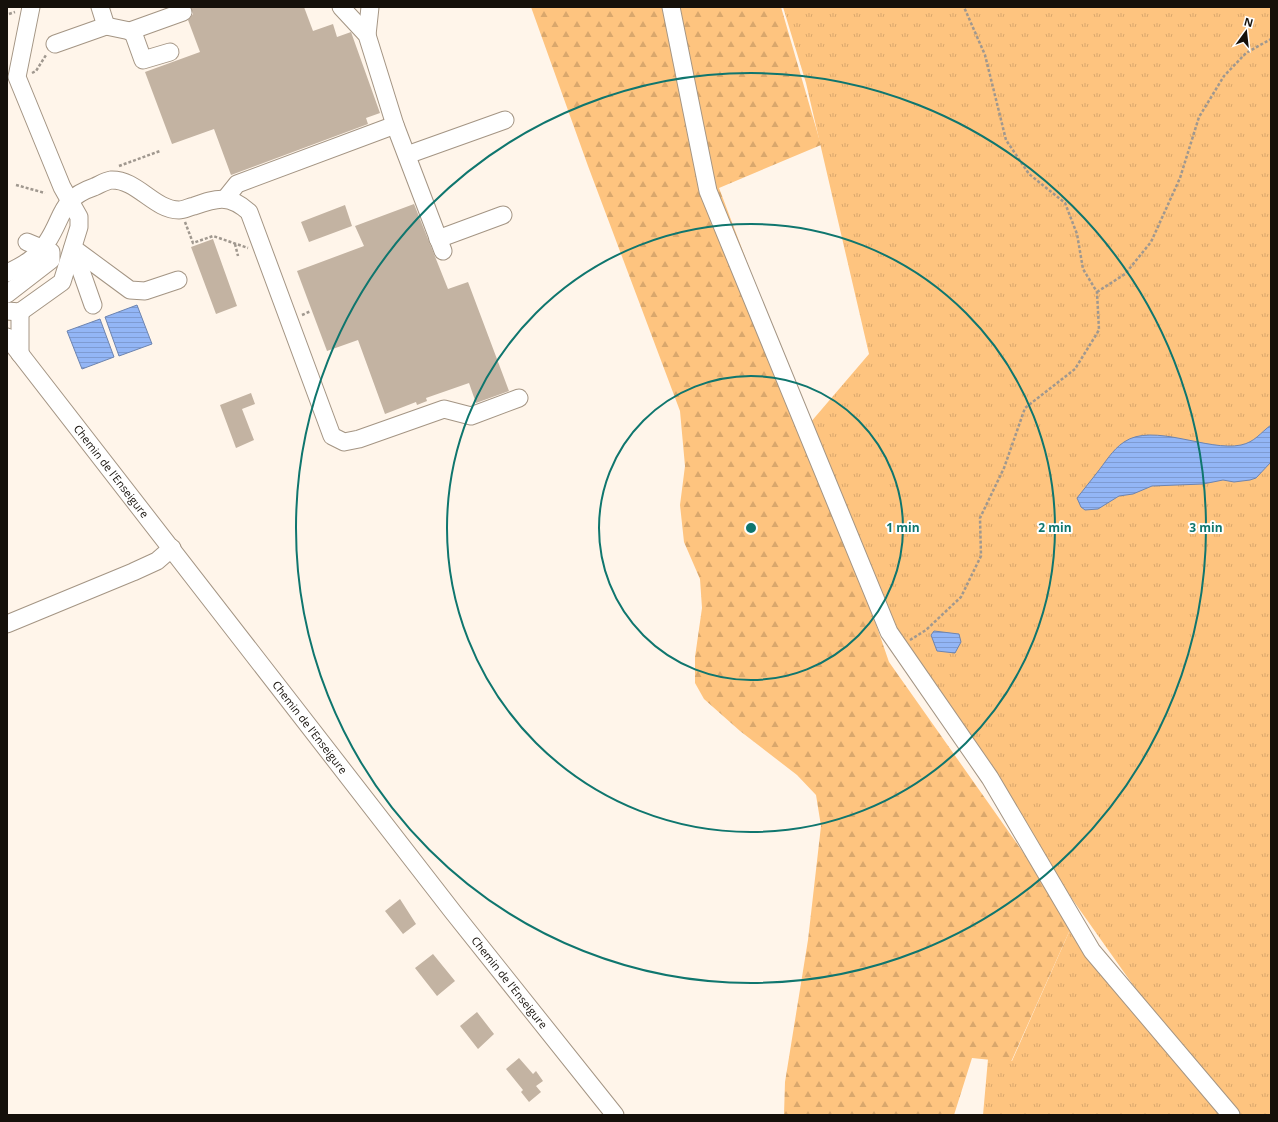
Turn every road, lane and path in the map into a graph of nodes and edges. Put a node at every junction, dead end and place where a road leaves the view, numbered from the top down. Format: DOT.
graph roads {
  1 [pos="100,7"];
  2 [pos="341,7"];
  3 [pos="370,7"];
  4 [pos="671,7"];
  5 [pos="964,7"];
  6 [pos="23,9"];
  7 [pos="183,12"];
  8 [pos="9,14"];
  9 [pos="106,26"];
  10 [pos="130,31"];
  11 [pos="367,35"];
  12 [pos="1271,38"];
  13 [pos="51,49"];
  14 [pos="170,52"];
  15 [pos="26,75"];
  16 [pos="505,120"];
  17 [pos="395,125"];
  18 [pos="406,155"];
  19 [pos="16,186"];
  20 [pos="45,193"];
  21 [pos="225,199"];
  22 [pos="69,202"];
  23 [pos="503,216"];
  24 [pos="184,220"];
  25 [pos="234,244"];
  26 [pos="34,245"];
  27 [pos="73,248"];
  28 [pos="252,250"];
  29 [pos="238,256"];
  30 [pos="7,273"];
  31 [pos="178,280"];
  32 [pos="1097,292"];
  33 [pos="7,294"];
  34 [pos="93,305"];
  35 [pos="312,310"];
  36 [pos="300,311"];
  37 [pos="14,312"];
  38 [pos="7,338"];
  39 [pos="20,354"];
  40 [pos="519,398"];
  41 [pos="172,548"];
  42 [pos="7,624"];
  43 [pos="900,647"];
  44 [pos="615,1115"];
  45 [pos="1231,1115"];
  1 -- 9 [label="street"];
  2 -- 11 [label="street"];
  3 -- 11 [label="street"];
  4 -- 43 [label="street"];
  5 -- 32 [label="path"];
  6 -- 8 [label="path"];
  6 -- 22 [label="street"];
  7 -- 10 [label="street"];
  9 -- 10 [label="street"];
  9 -- 13 [label="street"];
  10 -- 14 [label="street"];
  11 -- 17 [label="street"];
  12 -- 32 [label="path"];
  13 -- 15 [label="path"];
  16 -- 18 [label="street"];
  17 -- 18 [label="street"];
  17 -- 21 [label="street"];
  18 -- 23 [label="street"];
  19 -- 20 [label="path"];
  21 -- 22 [label="street"];
  21 -- 40 [label="street"];
  22 -- 26 [label="street"];
  22 -- 27 [label="street"];
  24 -- 25 [label="path"];
  25 -- 28 [label="path"];
  25 -- 29 [label="path"];
  26 -- 30 [label="street"];
  26 -- 33 [label="street"];
  27 -- 31 [label="street"];
  27 -- 34 [label="street"];
  27 -- 37 [label="street"];
  32 -- 43 [label="path"];
  35 -- 36 [label="path"];
  37 -- 39 [label="street"];
  38 -- 39 [label="street, Chemin de l'Enseigure"];
  39 -- 41 [label="street, Chemin de l'Enseigure"];
  41 -- 42 [label="street"];
  41 -- 44 [label="street, Chemin de l'Enseigure"];
  43 -- 45 [label="street"];
}
